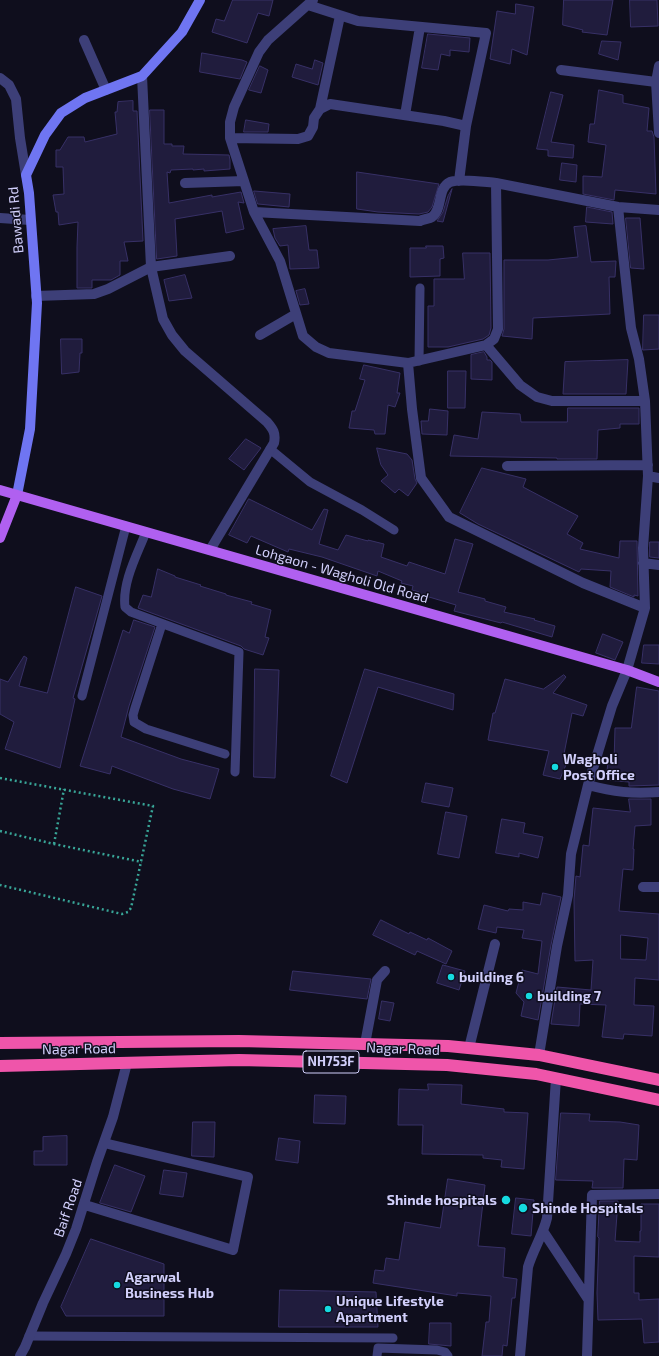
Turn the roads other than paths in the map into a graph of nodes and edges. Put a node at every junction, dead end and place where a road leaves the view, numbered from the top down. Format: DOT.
graph roads {
  1 [pos="200,0"];
  2 [pos="311,2"];
  3 [pos="340,16"];
  4 [pos="420,27"];
  5 [pos="84,40"];
  6 [pos="659,66"];
  7 [pos="561,70"];
  8 [pos="142,76"];
  9 [pos="0,78"];
  10 [pos="656,82"];
  11 [pos="106,90"];
  12 [pos="320,109"];
  13 [pos="405,115"];
  14 [pos="466,126"];
  15 [pos="659,133"];
  16 [pos="230,138"];
  17 [pos="26,175"];
  18 [pos="244,181"];
  19 [pos="459,181"];
  20 [pos="185,183"];
  21 [pos="496,183"];
  22 [pos="618,206"];
  23 [pos="659,210"];
  24 [pos="254,212"];
  25 [pos="0,218"];
  26 [pos="30,220"];
  27 [pos="230,256"];
  28 [pos="151,267"];
  29 [pos="420,288"];
  30 [pos="36,296"];
  31 [pos="296,314"];
  32 [pos="260,335"];
  33 [pos="486,345"];
  34 [pos="419,360"];
  35 [pos="408,363"];
  36 [pos="645,401"];
  37 [pos="270,449"];
  38 [pos="648,465"];
  39 [pos="507,466"];
  40 [pos="648,476"];
  41 [pos="659,478"];
  42 [pos="0,490"];
  43 [pos="17,495"];
  44 [pos="126,526"];
  45 [pos="394,530"];
  46 [pos="146,532"];
  47 [pos="0,538"];
  48 [pos="210,550"];
  49 [pos="643,563"];
  50 [pos="659,565"];
  51 [pos="645,608"];
  52 [pos="162,624"];
  53 [pos="627,670"];
  54 [pos="659,682"];
  55 [pos="82,696"];
  56 [pos="225,754"];
  57 [pos="236,772"];
  58 [pos="588,785"];
  59 [pos="659,792"];
  60 [pos="643,887"];
  61 [pos="659,887"];
  62 [pos="496,944"];
  63 [pos="385,970"];
  64 [pos="0,1043"];
  65 [pos="365,1044"];
  66 [pos="470,1048"];
  67 [pos="539,1055"];
  68 [pos="127,1063"];
  69 [pos="0,1066"];
  70 [pos="556,1078"];
  71 [pos="659,1080"];
  72 [pos="659,1100"];
  73 [pos="104,1143"];
  74 [pos="659,1194"];
  75 [pos="84,1205"];
  76 [pos="544,1231"];
  77 [pos="588,1299"];
  78 [pos="29,1336"];
  79 [pos="393,1338"];
  80 [pos="20,1356"];
  81 [pos="378,1356"];
  82 [pos="448,1356"];
  83 [pos="520,1356"];
  84 [pos="587,1356"];
  1 -- 8 [label="street, Bawadi Rd"];
  2 -- 3 [label="street"];
  2 -- 16 [label="street"];
  3 -- 4 [label="street"];
  3 -- 12 [label="street"];
  4 -- 13 [label="street"];
  4 -- 14 [label="street"];
  5 -- 11 [label="street"];
  6 -- 10 [label="street"];
  7 -- 10 [label="street"];
  8 -- 11 [label="street, Bawadi Rd"];
  8 -- 28 [label="street"];
  9 -- 17 [label="street"];
  10 -- 15 [label="street"];
  11 -- 17 [label="street, Bawadi Rd"];
  12 -- 13 [label="street"];
  12 -- 16 [label="street"];
  13 -- 14 [label="street"];
  14 -- 19 [label="street"];
  16 -- 18 [label="street"];
  17 -- 26 [label="street, Bawadi Rd"];
  18 -- 20 [label="street"];
  18 -- 24 [label="street"];
  19 -- 21 [label="street"];
  19 -- 24 [label="street"];
  21 -- 22 [label="street"];
  21 -- 33 [label="street"];
  22 -- 23 [label="street"];
  22 -- 36 [label="street"];
  24 -- 31 [label="street"];
  25 -- 26 [label="street"];
  26 -- 30 [label="street, Bawadi Rd"];
  27 -- 28 [label="street"];
  28 -- 30 [label="street"];
  28 -- 37 [label="street"];
  29 -- 34 [label="lane"];
  30 -- 43 [label="street, Bawadi Rd"];
  31 -- 32 [label="street"];
  31 -- 35 [label="street"];
  33 -- 34 [label="street"];
  33 -- 36 [label="street"];
  34 -- 35 [label="street"];
  35 -- 51 [label="street"];
  36 -- 38 [label="street"];
  37 -- 45 [label="lane"];
  37 -- 48 [label="street"];
  38 -- 39 [label="street"];
  38 -- 40 [label="street"];
  40 -- 41 [label="street"];
  40 -- 49 [label="street"];
  42 -- 43 [label="main road, Lohgaon - Wagholi Old Road"];
  43 -- 44 [label="main road, Lohgaon - Wagholi Old Road"];
  43 -- 47 [label="main road"];
  44 -- 46 [label="main road, Lohgaon - Wagholi Old Road"];
  44 -- 55 [label="lane"];
  46 -- 48 [label="main road, Lohgaon - Wagholi Old Road"];
  46 -- 52 [label="lane"];
  48 -- 53 [label="main road, Lohgaon - Wagholi Old Road"];
  49 -- 50 [label="street"];
  49 -- 51 [label="street"];
  51 -- 53 [label="street"];
  52 -- 56 [label="lane"];
  52 -- 57 [label="lane"];
  53 -- 54 [label="main road, Lohgaon - Wagholi Old Road"];
  53 -- 58 [label="street"];
  58 -- 59 [label="street"];
  58 -- 67 [label="street"];
  60 -- 61 [label="street"];
  62 -- 66 [label="street"];
  63 -- 65 [label="street"];
  64 -- 65 [label="highway, Nagar Road / NH753F"];
  65 -- 66 [label="highway, Nagar Road / NH753F"];
  66 -- 67 [label="highway, Nagar Road / NH753F"];
  67 -- 71 [label="highway, Nagar Road / NH753F"];
  68 -- 69 [label="highway, Nagar Road / NH753F"];
  68 -- 70 [label="highway, Nagar Road / NH753F"];
  68 -- 73 [label="street, Baif Road"];
  70 -- 72 [label="highway, Nagar Road / NH753F"];
  70 -- 76 [label="street"];
  73 -- 75 [label="street, Baif Road"];
  73 -- 75 [label="street"];
  74 -- 77 [label="street"];
  75 -- 78 [label="street, Baif Road"];
  76 -- 77 [label="street"];
  76 -- 83 [label="street"];
  77 -- 84 [label="street"];
  78 -- 79 [label="lane"];
  78 -- 80 [label="street, Baif Road"];
  81 -- 82 [label="lane"];
}
